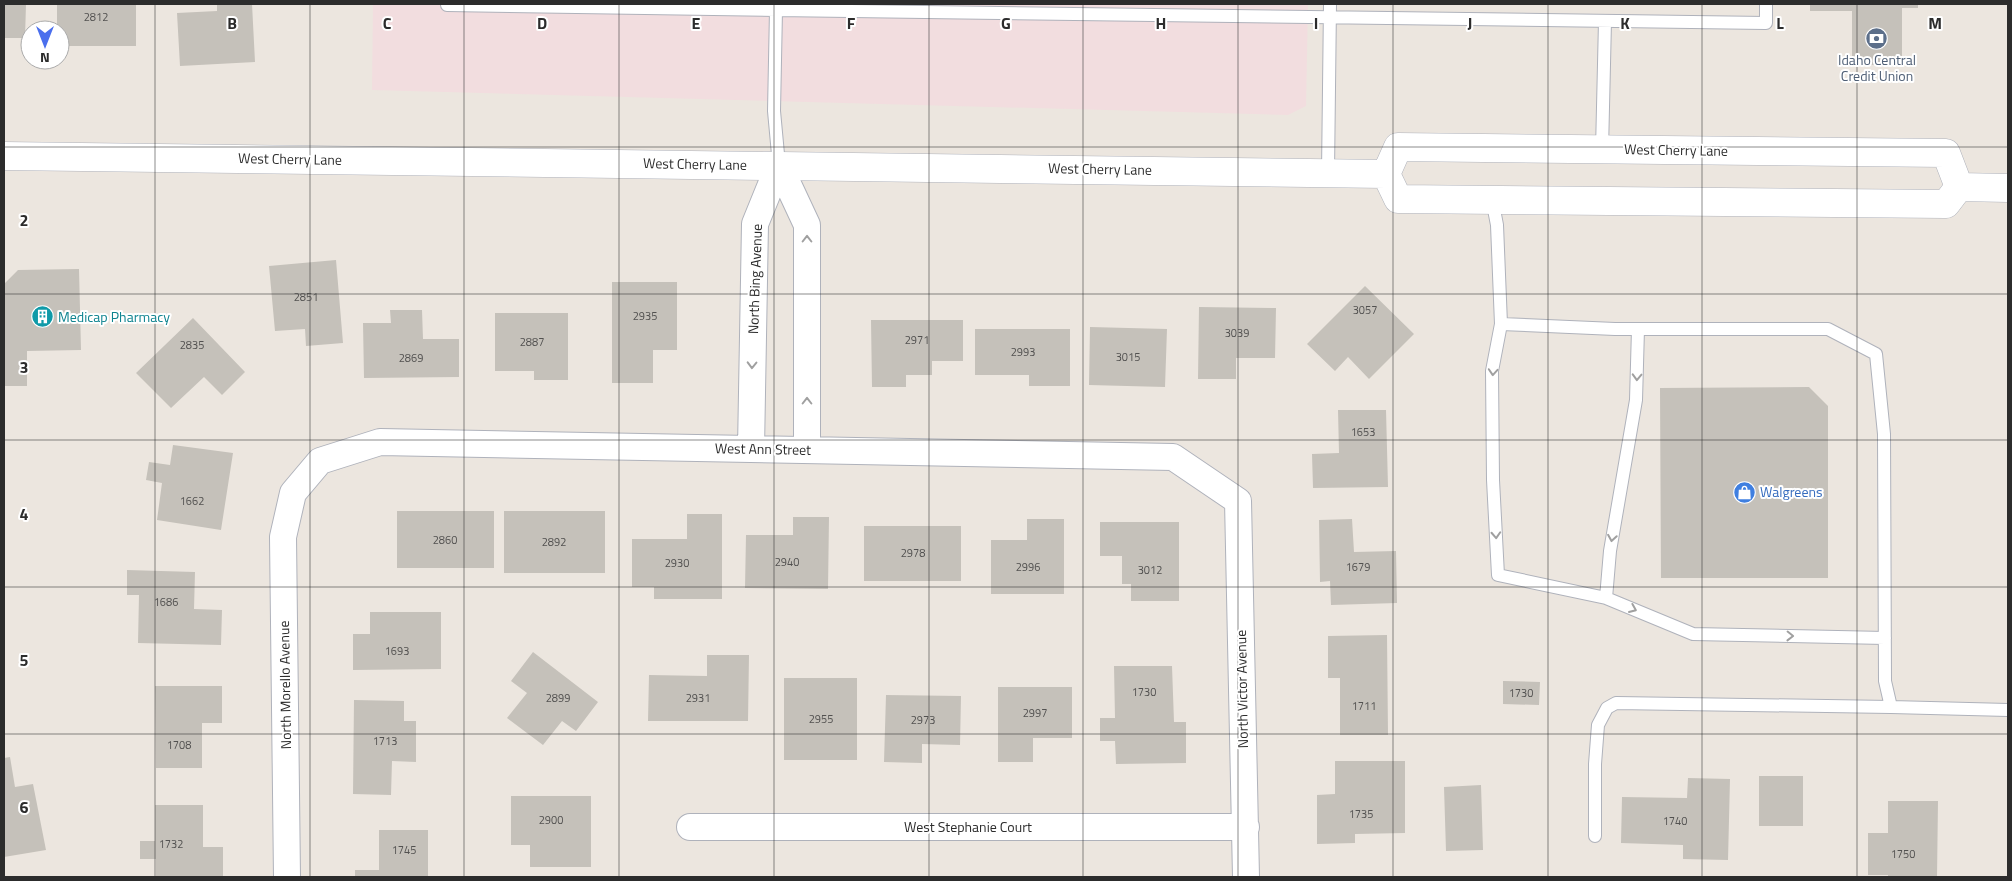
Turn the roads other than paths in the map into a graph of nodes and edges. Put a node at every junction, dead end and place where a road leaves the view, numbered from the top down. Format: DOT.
graph roads {
  1 [pos="448,4"];
  2 [pos="1330,4"];
  3 [pos="1766,4"];
  4 [pos="646,6"];
  5 [pos="776,10"];
  6 [pos="1329,17"];
  7 [pos="1605,21"];
  8 [pos="1602,150"];
  9 [pos="4,156"];
  10 [pos="779,165"];
  11 [pos="1328,172"];
  12 [pos="1386,174"];
  13 [pos="1959,187"];
  14 [pos="2008,188"];
  15 [pos="1492,199"];
  16 [pos="1501,324"];
  17 [pos="1638,329"];
  18 [pos="750,449"];
  19 [pos="807,450"];
  20 [pos="293,493"];
  21 [pos="1238,501"];
  22 [pos="1606,598"];
  23 [pos="1885,638"];
  24 [pos="1891,707"];
  25 [pos="2008,710"];
  26 [pos="690,827"];
  27 [pos="1246,827"];
  28 [pos="1595,836"];
  29 [pos="287,877"];
  30 [pos="1246,877"];
  1 -- 4 [label="lane"];
  2 -- 6 [label="lane"];
  3 -- 7 [label="lane"];
  4 -- 5 [label="lane"];
  5 -- 6 [label="lane"];
  5 -- 10 [label="lane"];
  6 -- 7 [label="lane"];
  6 -- 11 [label="lane"];
  7 -- 8 [label="lane"];
  8 -- 12 [label="main road, West Cherry Lane"];
  8 -- 13 [label="main road, West Cherry Lane"];
  9 -- 10 [label="main road, West Cherry Lane"];
  10 -- 11 [label="main road, West Cherry Lane"];
  10 -- 18 [label="street, North Bing Avenue, one-way"];
  19 -- 10 [label="street, one-way"];
  11 -- 12 [label="main road, West Cherry Lane"];
  12 -- 15 [label="main road"];
  13 -- 14 [label="main road"];
  13 -- 15 [label="main road"];
  15 -- 16 [label="lane"];
  16 -- 17 [label="lane"];
  16 -- 22 [label="lane, one-way"];
  17 -- 22 [label="lane, one-way"];
  17 -- 23 [label="lane"];
  18 -- 19 [label="street, West Ann Street"];
  18 -- 20 [label="street, West Ann Street"];
  19 -- 21 [label="street, West Ann Street"];
  20 -- 29 [label="street, North Morello Avenue"];
  21 -- 27 [label="street, North Victor Avenue"];
  22 -- 23 [label="lane, one-way"];
  23 -- 24 [label="lane"];
  24 -- 25 [label="lane"];
  24 -- 28 [label="lane"];
  26 -- 27 [label="street, West Stephanie Court"];
  27 -- 30 [label="street, North Victor Avenue"];
}
